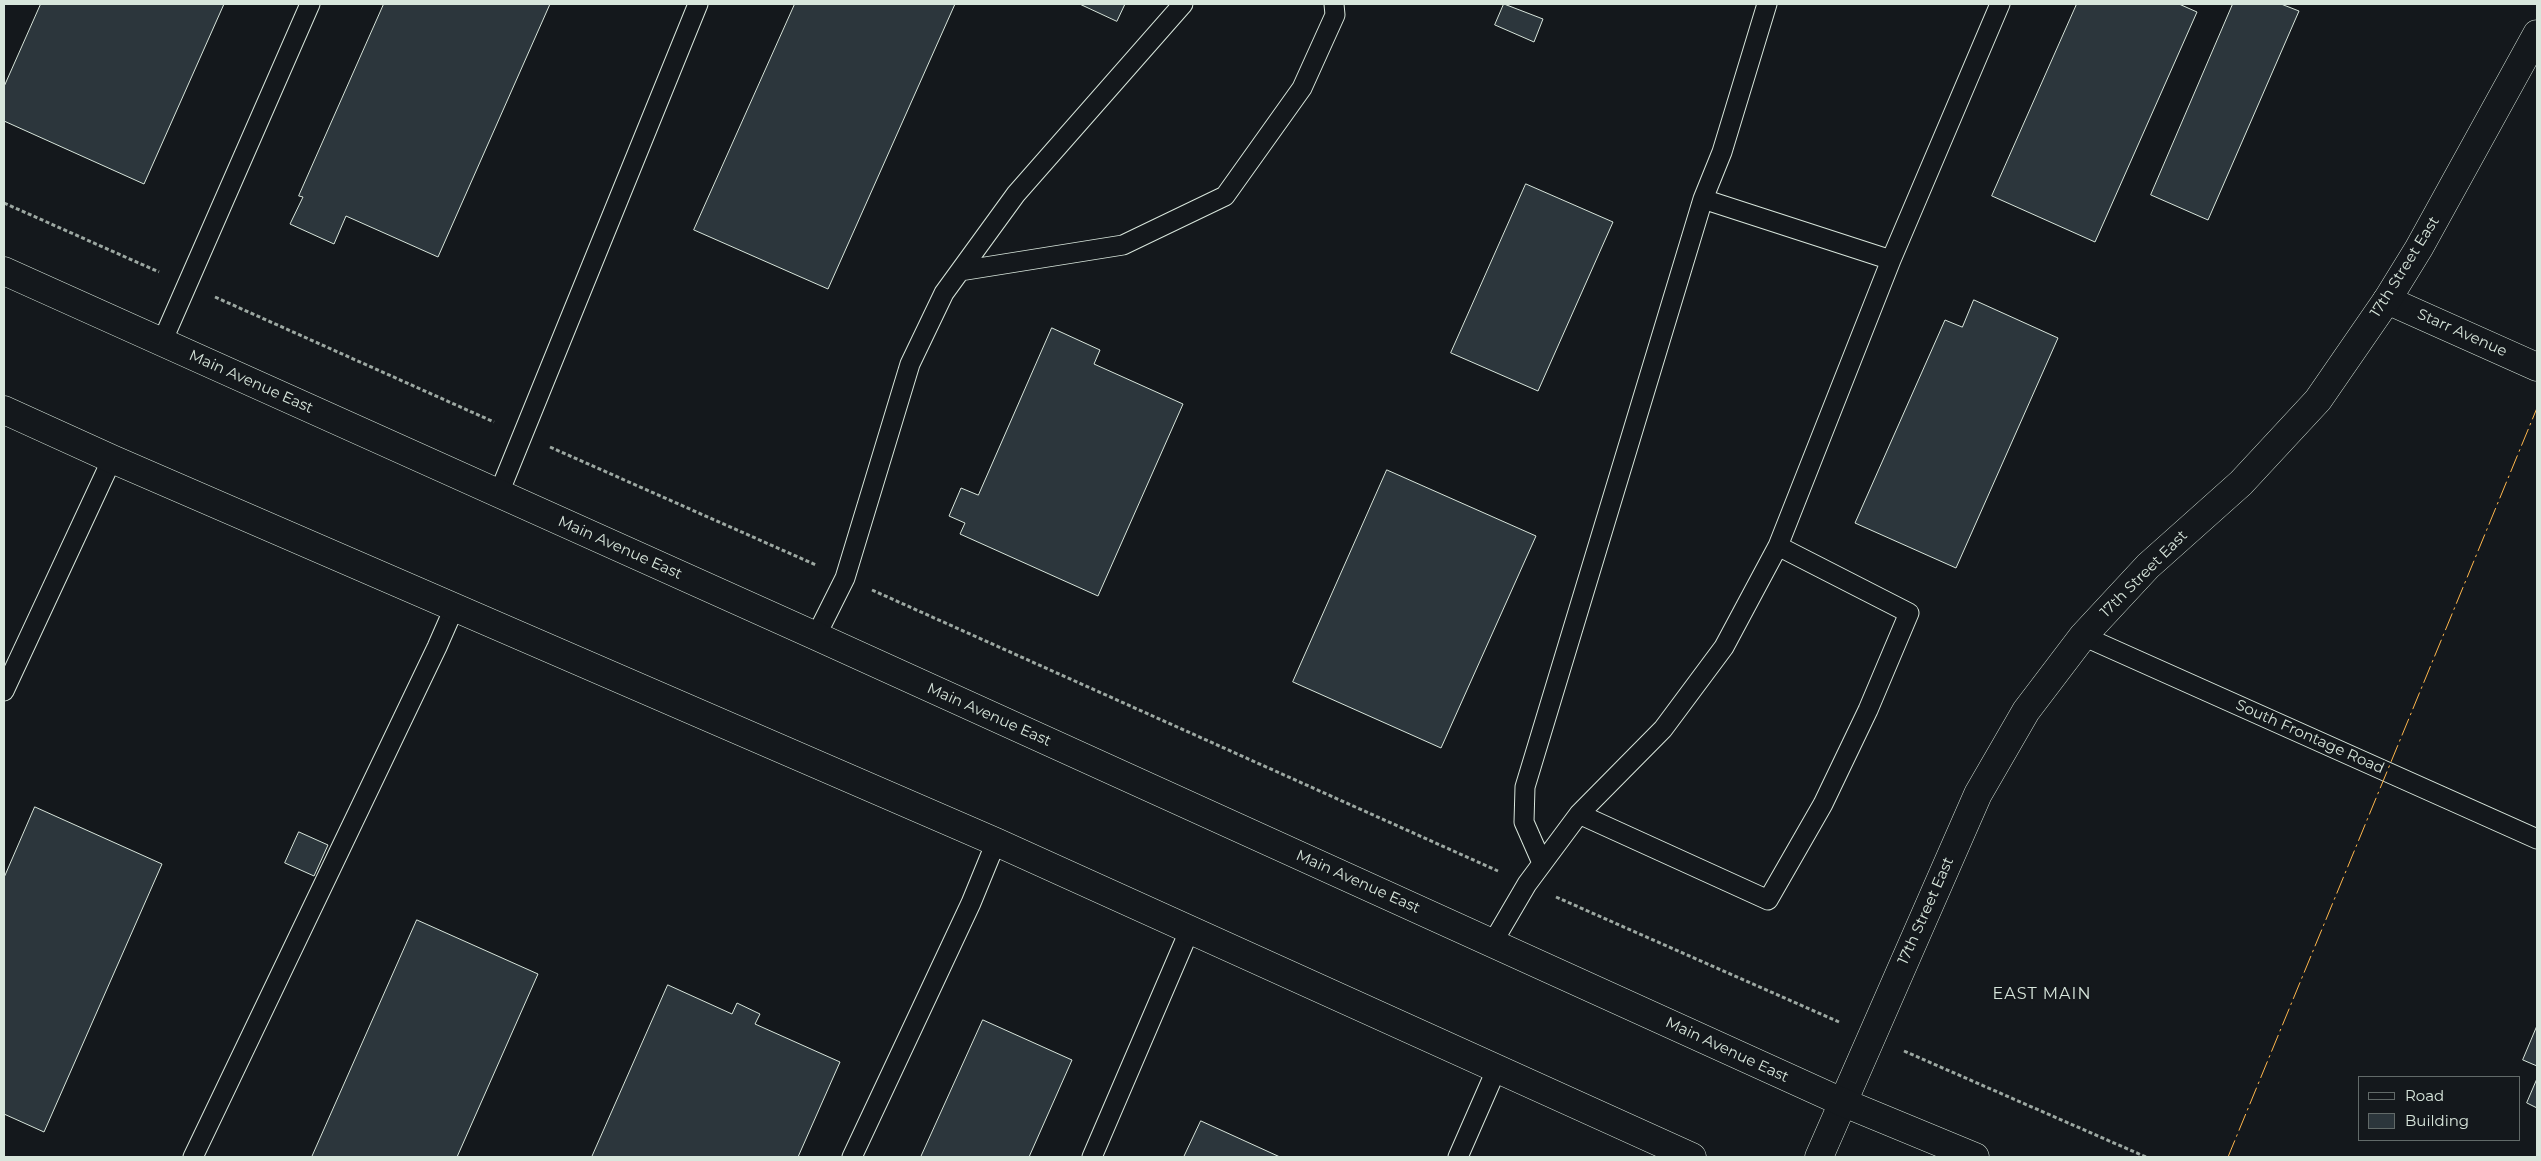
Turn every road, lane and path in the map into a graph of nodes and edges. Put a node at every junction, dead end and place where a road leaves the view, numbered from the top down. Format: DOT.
graph roads {
  1 [pos="310,4"];
  2 [pos="698,4"];
  3 [pos="1183,4"];
  4 [pos="1334,4"];
  5 [pos="1767,4"];
  6 [pos="2000,4"];
  7 [pos="2537,34"];
  8 [pos="1703,199"];
  9 [pos="4,203"];
  10 [pos="1891,260"];
  11 [pos="4,271"];
  12 [pos="960,271"];
  13 [pos="188,285"];
  14 [pos="2387,300"];
  15 [pos="162,342"];
  16 [pos="2537,367"];
  17 [pos="4,410"];
  18 [pos="523,435"];
  19 [pos="112,459"];
  20 [pos="499,493"];
  21 [pos="1778,546"];
  22 [pos="845,578"];
  23 [pos="455,606"];
  24 [pos="816,636"];
  25 [pos="2083,636"];
  26 [pos="4,691"];
  27 [pos="1579,814"];
  28 [pos="2537,839"];
  29 [pos="996,842"];
  30 [pos="1542,863"];
  31 [pos="1527,884"];
  32 [pos="1190,929"];
  33 [pos="1493,942"];
  34 [pos="1803,1007"];
  35 [pos="1497,1068"];
  36 [pos="1955,1074"];
  37 [pos="1842,1102"];
  38 [pos="193,1157"];
  39 [pos="852,1157"];
  40 [pos="1092,1157"];
  41 [pos="1458,1157"];
  42 [pos="1692,1157"];
  43 [pos="1819,1157"];
  44 [pos="1975,1157"];
  45 [pos="2146,1157"];
  1 -- 13 [label="lane"];
  2 -- 18 [label="lane"];
  3 -- 12 [label="lane"];
  4 -- 12 [label="lane"];
  5 -- 8 [label="lane"];
  6 -- 10 [label="lane"];
  7 -- 14 [label="main road, 17th Street East"];
  8 -- 10 [label="lane"];
  8 -- 30 [label="lane"];
  9 -- 13 [label="path"];
  10 -- 21 [label="lane"];
  11 -- 15 [label="main road, Main Avenue East"];
  12 -- 22 [label="lane"];
  13 -- 15 [label="lane"];
  13 -- 18 [label="path"];
  14 -- 16 [label="main road, Starr Avenue"];
  14 -- 25 [label="main road, 17th Street East"];
  15 -- 20 [label="main road, Main Avenue East"];
  17 -- 19 [label="main road"];
  18 -- 20 [label="lane"];
  18 -- 22 [label="path"];
  19 -- 23 [label="main road"];
  19 -- 26 [label="lane"];
  20 -- 24 [label="main road, Main Avenue East"];
  21 -- 27 [label="lane"];
  21 -- 27 [label="lane"];
  22 -- 24 [label="lane"];
  22 -- 31 [label="path"];
  23 -- 29 [label="main road"];
  23 -- 38 [label="lane"];
  24 -- 33 [label="main road, Main Avenue East"];
  25 -- 28 [label="lane, South Frontage Road"];
  25 -- 37 [label="main road, 17th Street East"];
  27 -- 30 [label="lane"];
  29 -- 32 [label="main road"];
  29 -- 39 [label="lane"];
  30 -- 31 [label="lane"];
  31 -- 33 [label="lane"];
  31 -- 34 [label="path"];
  32 -- 35 [label="main road"];
  32 -- 40 [label="lane"];
  33 -- 37 [label="main road, Main Avenue East"];
  35 -- 41 [label="lane"];
  35 -- 42 [label="main road"];
  36 -- 45 [label="path"];
  37 -- 43 [label="main road, 17th Street East"];
  37 -- 44 [label="main road, Main Avenue East"];
}
